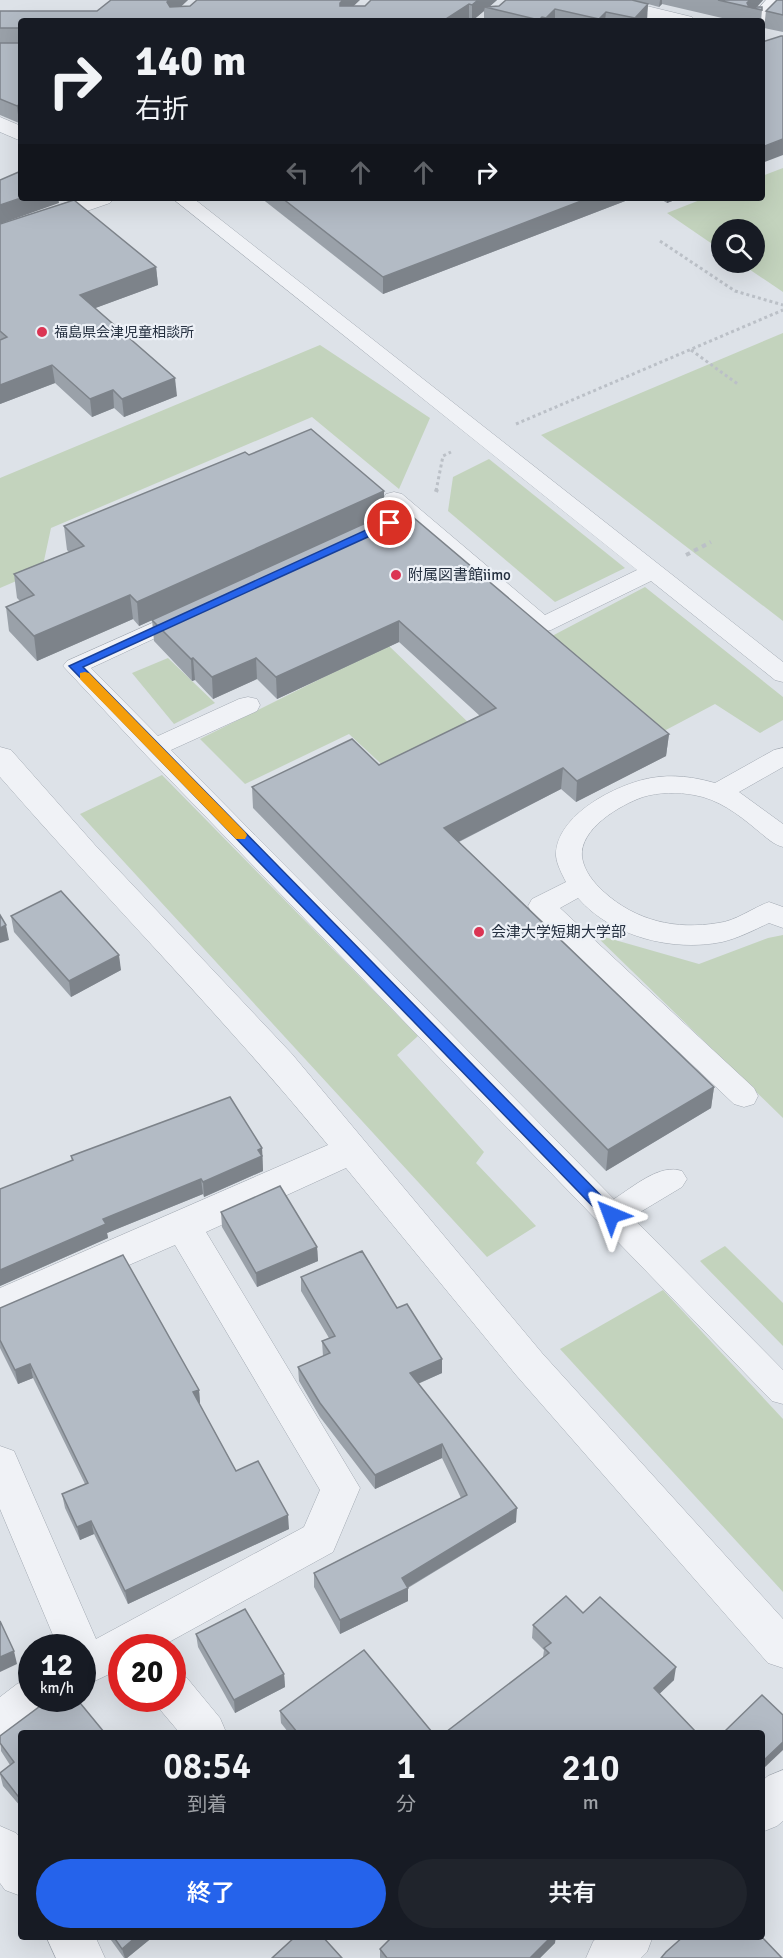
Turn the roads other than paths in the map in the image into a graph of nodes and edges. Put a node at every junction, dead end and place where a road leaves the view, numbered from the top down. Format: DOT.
graph roads {
  1 [pos="777,0"];
  2 [pos="606,1"];
  3 [pos="673,18"];
  4 [pos="760,18"];
  5 [pos="0,124"];
  6 [pos="18,133"];
  7 [pos="94,201"];
  8 [pos="185,201"];
  9 [pos="0,234"];
  10 [pos="390,523"];
  11 [pos="653,571"];
  12 [pos="205,607"];
  13 [pos="783,674"];
  14 [pos="248,705"];
  15 [pos="154,748"];
  16 [pos="783,756"];
  17 [pos="0,757"];
  18 [pos="717,793"];
  19 [pos="783,838"];
  20 [pos="580,886"];
  21 [pos="783,918"];
  22 [pos="744,1096"];
  23 [pos="352,1150"];
  24 [pos="672,1179"];
  25 [pos="611,1215"];
  26 [pos="183,1227"];
  27 [pos="0,1305"];
  28 [pos="783,1391"];
  29 [pos="0,1463"];
  30 [pos="72,1634"];
  31 [pos="152,1634"];
  32 [pos="783,1649"];
  33 [pos="18,1709"];
  34 [pos="186,1709"];
  35 [pos="0,1723"];
  36 [pos="203,1730"];
  37 [pos="783,1791"];
  38 [pos="765,1808"];
  39 [pos="0,1848"];
  40 [pos="18,1870"];
  41 [pos="71,1940"];
  42 [pos="627,1940"];
  43 [pos="82,1958"];
  44 [pos="609,1958"];
  1 -- 4 [label="street"];
  2 -- 3 [label="street"];
  5 -- 6 [label="street"];
  7 -- 9 [label="street"];
  8 -- 11 [label="lane"];
  10 -- 11 [label="lane"];
  11 -- 13 [label="lane"];
  12 -- 15 [label="lane"];
  14 -- 15 [label="lane"];
  15 -- 25 [label="lane"];
  16 -- 18 [label="lane"];
  17 -- 23 [label="street"];
  18 -- 19 [label="lane"];
  18 -- 20 [label="lane"];
  20 -- 21 [label="lane"];
  20 -- 22 [label="lane"];
  23 -- 26 [label="street"];
  23 -- 32 [label="street"];
  24 -- 25 [label="lane"];
  25 -- 28 [label="lane"];
  26 -- 27 [label="street"];
  26 -- 31 [label="street"];
  29 -- 30 [label="street"];
  33 -- 35 [label="street"];
  34 -- 36 [label="street"];
  37 -- 38 [label="street"];
  39 -- 40 [label="street"];
  41 -- 43 [label="street"];
  42 -- 44 [label="street"];
}
